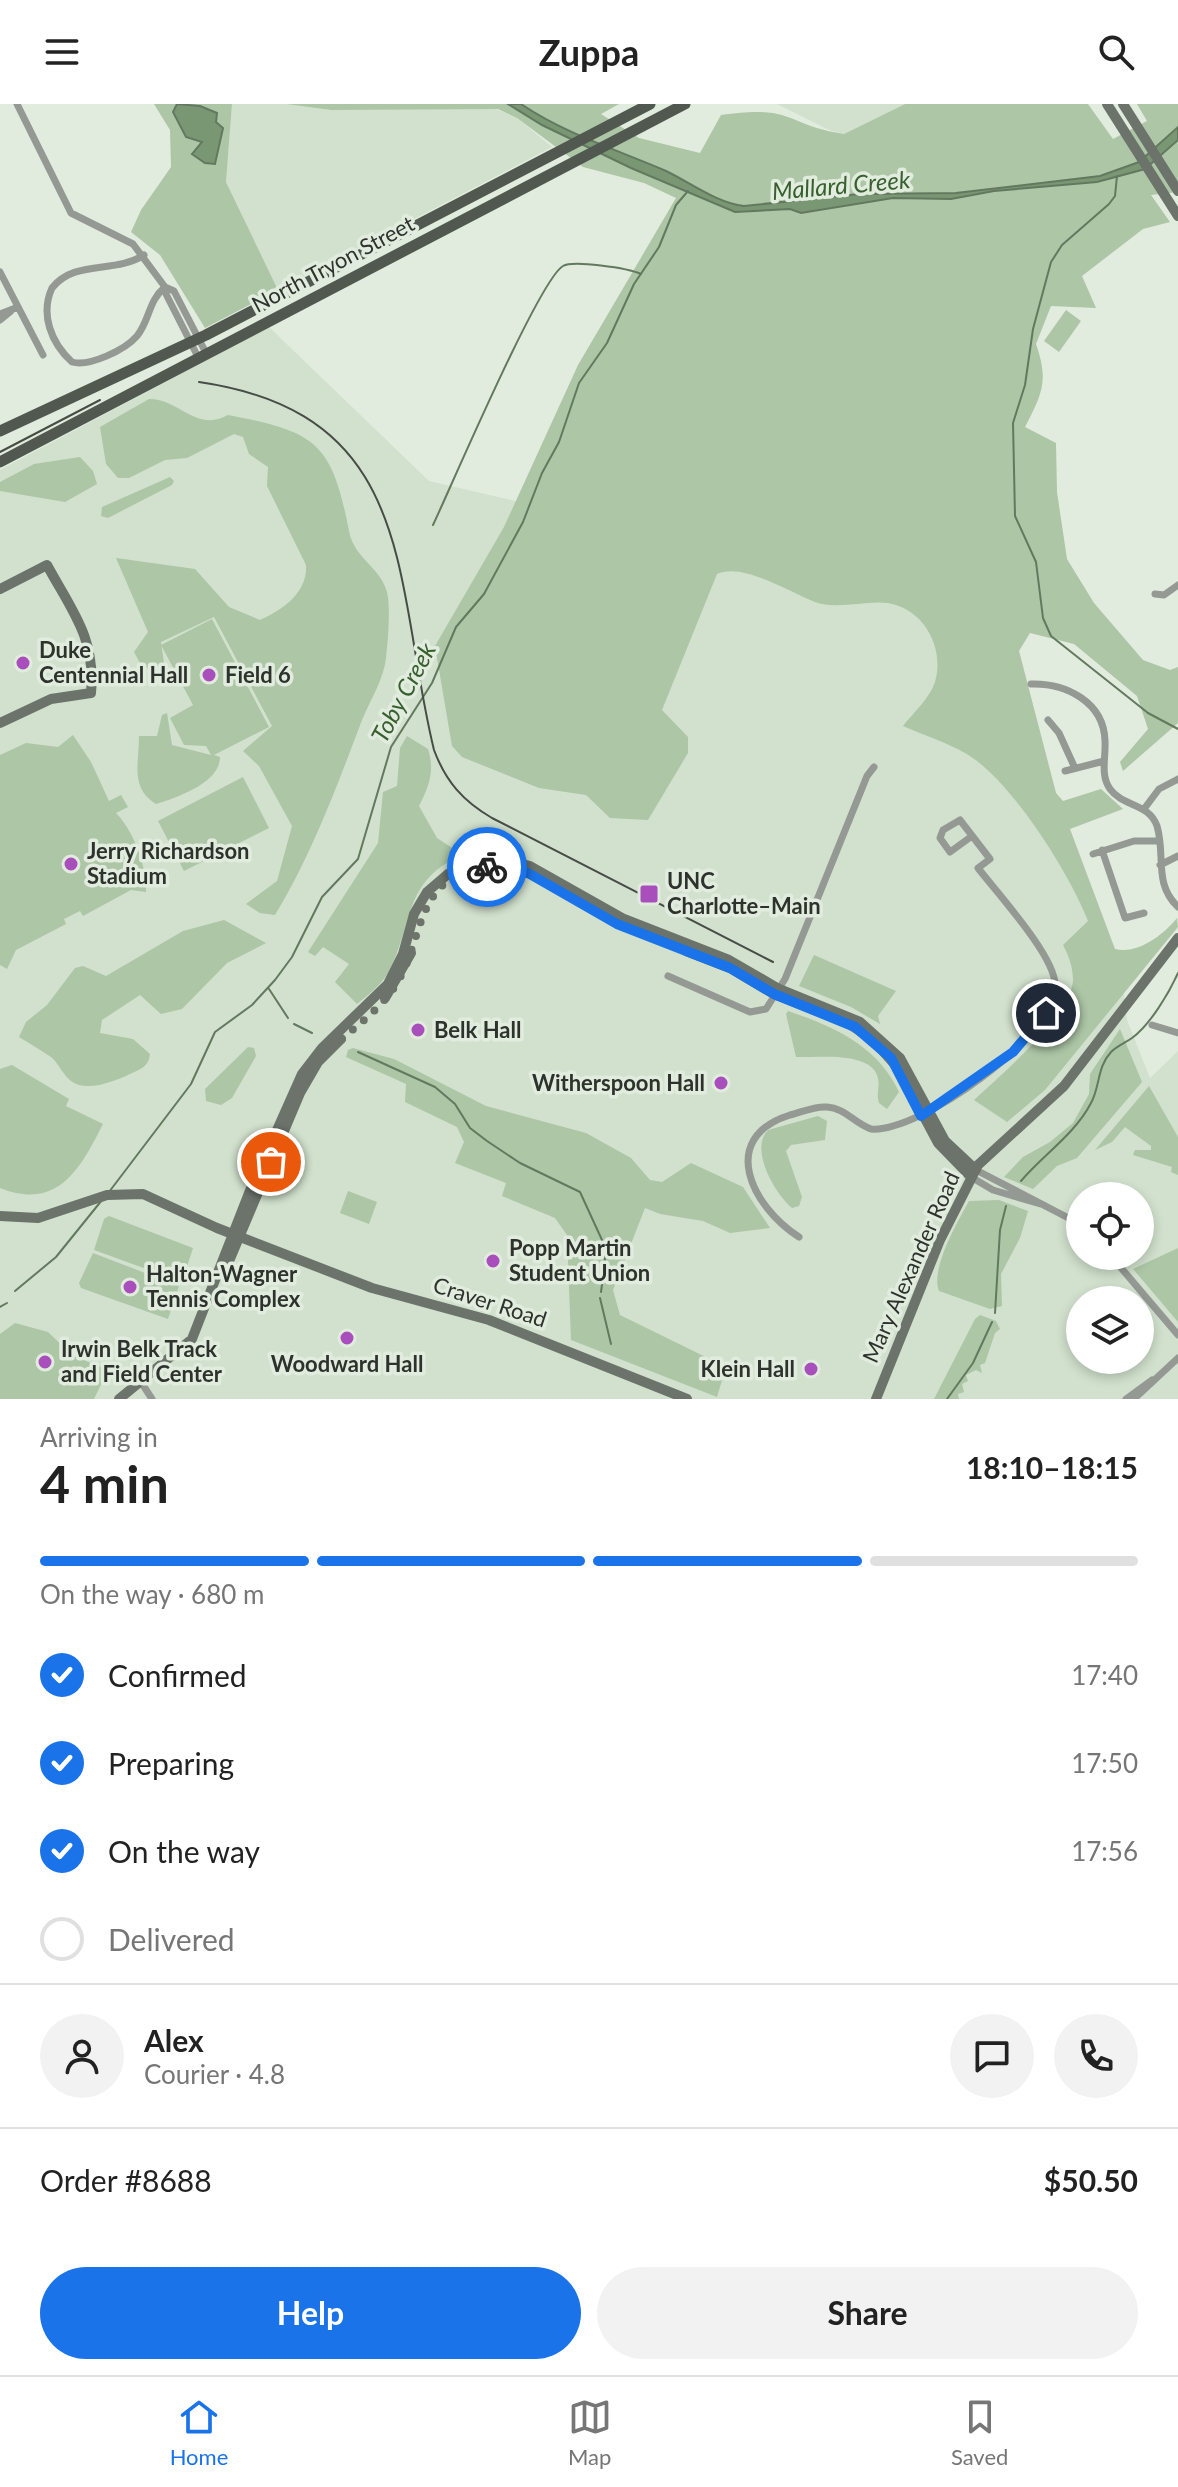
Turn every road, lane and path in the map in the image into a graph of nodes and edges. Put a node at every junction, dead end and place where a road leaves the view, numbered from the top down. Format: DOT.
graph roads {
  1 [pos="17,104"];
  2 [pos="650,104"];
  3 [pos="1107,104"];
  4 [pos="1123,104"];
  5 [pos="683,105"];
  6 [pos="1178,191"];
  7 [pos="1178,216"];
  8 [pos="144,255"];
  9 [pos="0,272"];
  10 [pos="165,287"];
  11 [pos="14,309"];
  12 [pos="0,314"];
  13 [pos="0,320"];
  14 [pos="195,340"];
  15 [pos="43,355"];
  16 [pos="202,355"];
  17 [pos="0,431"];
  18 [pos="0,462"];
  19 [pos="1178,585"];
  20 [pos="0,589"];
  21 [pos="1155,594"];
  22 [pos="1031,684"];
  23 [pos="1048,720"];
  24 [pos="0,723"];
  25 [pos="1104,761"];
  26 [pos="1074,766"];
  27 [pos="874,767"];
  28 [pos="1065,771"];
  29 [pos="1178,779"];
  30 [pos="1144,809"];
  31 [pos="972,836"];
  32 [pos="1158,841"];
  33 [pos="1102,850"];
  34 [pos="1093,854"];
  35 [pos="1178,856"];
  36 [pos="1160,865"];
  37 [pos="1178,907"];
  38 [pos="1144,913"];
  39 [pos="1178,938"];
  40 [pos="668,976"];
  41 [pos="777,992"];
  42 [pos="1152,1025"];
  43 [pos="1178,1033"];
  44 [pos="925,1113"];
  45 [pos="973,1173"];
  46 [pos="0,1216"];
  47 [pos="1066,1216"];
  48 [pos="236,1235"];
  49 [pos="799,1237"];
  50 [pos="1123,1270"];
  51 [pos="1178,1335"];
  52 [pos="1178,1358"];
  53 [pos="1154,1379"];
  54 [pos="142,1383"];
  55 [pos="119,1399"];
  56 [pos="126,1399"];
  57 [pos="152,1399"];
  58 [pos="687,1399"];
  59 [pos="876,1399"];
  60 [pos="1126,1399"];
  61 [pos="1134,1399"];
  1 -- 8 [label="street"];
  2 -- 14 [label="main road, North Tryon Street"];
  3 -- 7 [label="street"];
  4 -- 6 [label="street"];
  5 -- 16 [label="main road, North Tryon Street"];
  8 -- 10 [label="street"];
  8 -- 10 [label="street"];
  9 -- 11 [label="street"];
  10 -- 14 [label="street"];
  11 -- 12 [label="street"];
  11 -- 13 [label="street"];
  11 -- 15 [label="street"];
  14 -- 16 [label="street"];
  14 -- 17 [label="main road, North Tryon Street"];
  16 -- 18 [label="main road, North Tryon Street"];
  19 -- 21 [label="street"];
  20 -- 24 [label="street"];
  22 -- 25 [label="street"];
  23 -- 26 [label="street"];
  25 -- 26 [label="street"];
  25 -- 30 [label="street"];
  26 -- 28 [label="street"];
  27 -- 41 [label="street"];
  29 -- 30 [label="street"];
  30 -- 32 [label="street"];
  31 -- 31 [label="street"];
  31 -- 44 [label="street"];
  32 -- 33 [label="street"];
  32 -- 36 [label="street"];
  33 -- 34 [label="street"];
  33 -- 38 [label="street"];
  35 -- 36 [label="street"];
  36 -- 37 [label="street"];
  39 -- 45 [label="street, Mary Alexander Road"];
  40 -- 41 [label="street"];
  41 -- 44 [label="street"];
  41 -- 48 [label="street"];
  42 -- 43 [label="street"];
  44 -- 45 [label="street"];
  44 -- 49 [label="street"];
  45 -- 47 [label="street"];
  45 -- 59 [label="street, Mary Alexander Road"];
  46 -- 48 [label="street, Craver Road"];
  48 -- 54 [label="street"];
  48 -- 58 [label="street, Craver Road"];
  50 -- 51 [label="street"];
  52 -- 53 [label="street"];
  53 -- 60 [label="street"];
  53 -- 61 [label="street"];
  54 -- 55 [label="street"];
  54 -- 56 [label="street"];
  54 -- 57 [label="street"];
}
